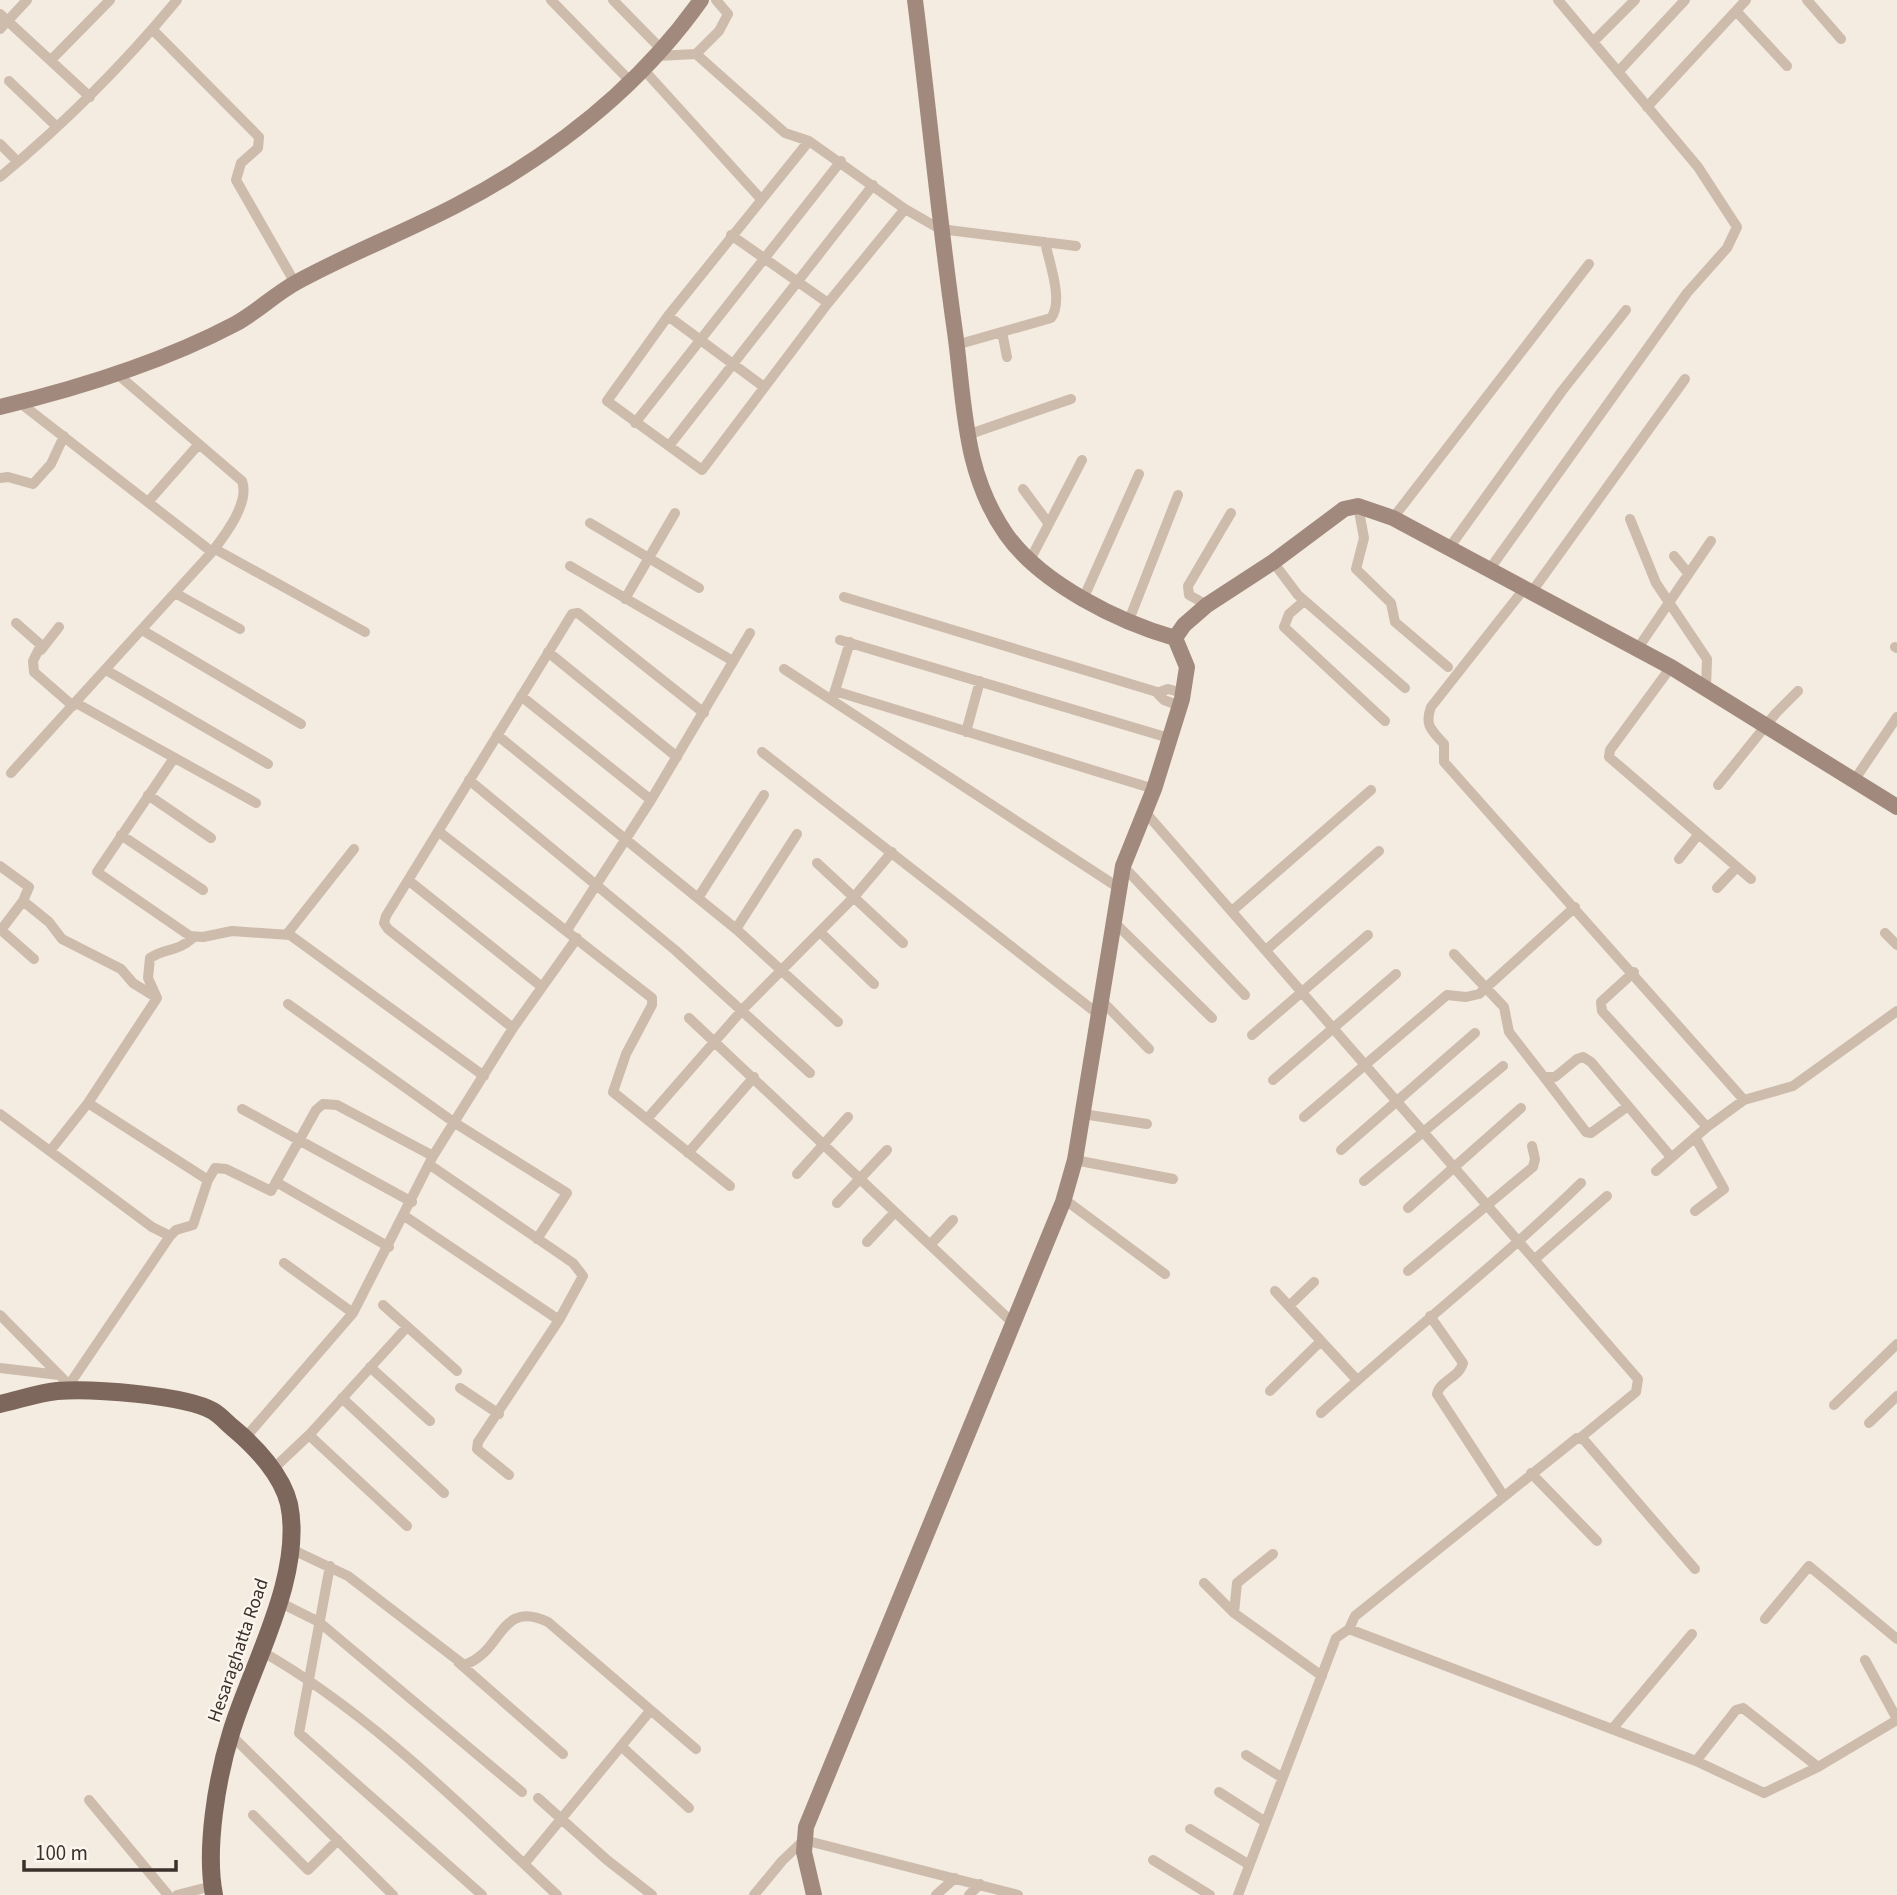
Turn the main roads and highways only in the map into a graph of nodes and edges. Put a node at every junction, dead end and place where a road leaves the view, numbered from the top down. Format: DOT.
graph roads {
  1 [pos="0,1405"];
  2 [pos="213,1890"];
  1 -- 2 [label="main road, Hesaraghatta Road"];
}
